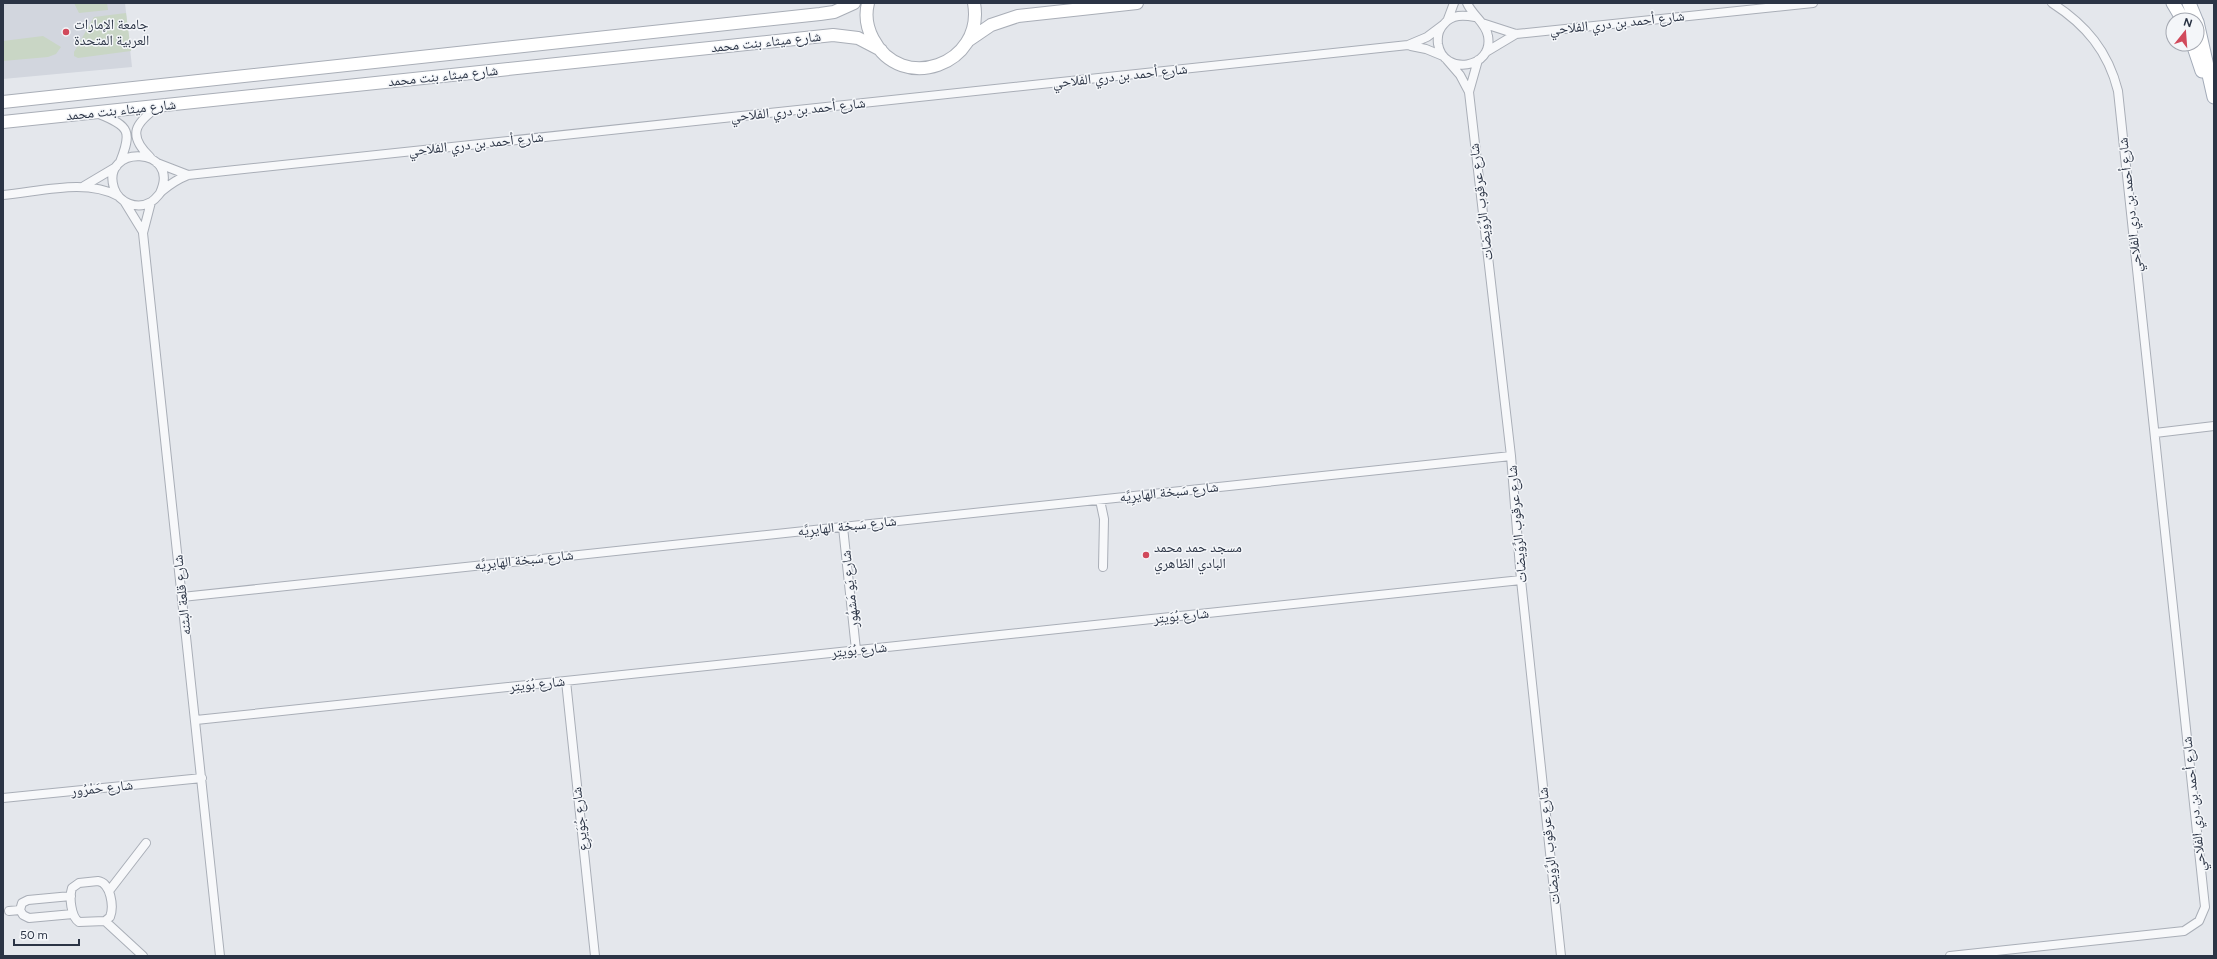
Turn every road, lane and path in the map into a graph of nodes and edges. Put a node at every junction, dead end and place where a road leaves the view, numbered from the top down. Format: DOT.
graph roads {
  1 [pos="854,3"];
  2 [pos="868,3"];
  3 [pos="974,3"];
  4 [pos="1137,3"];
  5 [pos="1454,3"];
  6 [pos="1467,3"];
  7 [pos="1813,3"];
  8 [pos="2052,3"];
  9 [pos="2173,3"];
  10 [pos="2179,12"];
  11 [pos="1478,20"];
  12 [pos="1445,22"];
  13 [pos="1516,34"];
  14 [pos="968,41"];
  15 [pos="1408,45"];
  16 [pos="881,50"];
  17 [pos="1486,52"];
  18 [pos="2196,52"];
  19 [pos="2204,52"];
  20 [pos="1445,58"];
  21 [pos="1478,60"];
  22 [pos="1469,92"];
  23 [pos="2213,94"];
  24 [pos="3,102"];
  25 [pos="161,105"];
  26 [pos="96,113"];
  27 [pos="3,122"];
  28 [pos="154,161"];
  29 [pos="118,165"];
  30 [pos="188,175"];
  31 [pos="83,187"];
  32 [pos="160,193"];
  33 [pos="3,195"];
  34 [pos="121,199"];
  35 [pos="151,202"];
  36 [pos="143,233"];
  37 [pos="2214,426"];
  38 [pos="2155,433"];
  39 [pos="1511,456"];
  40 [pos="1100,500"];
  41 [pos="843,527"];
  42 [pos="1103,568"];
  43 [pos="1521,580"];
  44 [pos="182,597"];
  45 [pos="856,650"];
  46 [pos="566,681"];
  47 [pos="196,720"];
  48 [pos="202,778"];
  49 [pos="3,798"];
  50 [pos="146,843"];
  51 [pos="109,891"];
  52 [pos="71,896"];
  53 [pos="20,910"];
  54 [pos="8,911"];
  55 [pos="73,914"];
  56 [pos="105,921"];
  57 [pos="143,956"];
  58 [pos="220,956"];
  59 [pos="595,956"];
  60 [pos="1561,956"];
  61 [pos="1950,956"];
  1 -- 24 [label="main road, شارع ميثاء بنت محمد"];
  2 -- 16 [label="main road"];
  3 -- 14 [label="main road"];
  4 -- 14 [label="main road"];
  5 -- 12 [label="street"];
  6 -- 11 [label="street"];
  7 -- 13 [label="street, شارع أحمد بن دري الفلاحي"];
  8 -- 38 [label="street, شارع أحمد بن دري الفلاحي"];
  9 -- 10 [label="main road"];
  11 -- 12 [label="street"];
  11 -- 13 [label="street, شارع أحمد بن دري الفلاحي"];
  11 -- 17 [label="street"];
  12 -- 15 [label="street, شارع أحمد بن دري الفلاحي"];
  12 -- 20 [label="street"];
  13 -- 17 [label="street, شارع أحمد بن دري الفلاحي"];
  14 -- 16 [label="main road, شارع ميثاء بنت محمد"];
  15 -- 20 [label="street, شارع أحمد بن دري الفلاحي"];
  15 -- 30 [label="street, شارع أحمد بن دري الفلاحي"];
  16 -- 25 [label="main road, شارع ميثاء بنت محمد"];
  17 -- 21 [label="street"];
  18 -- 23 [label="main road"];
  19 -- 23 [label="main road"];
  20 -- 21 [label="street"];
  20 -- 22 [label="street, شارع عرقوب الرِّوَيضات"];
  21 -- 22 [label="street, شارع عرقوب الرِّوَيضات"];
  22 -- 39 [label="street, شارع عرقوب الرِّوَيضات"];
  25 -- 26 [label="main road, شارع ميثاء بنت محمد"];
  25 -- 28 [label="street"];
  26 -- 27 [label="main road, شارع ميثاء بنت محمد"];
  26 -- 29 [label="street"];
  28 -- 29 [label="street"];
  28 -- 30 [label="street, شارع أحمد بن دري الفلاحي"];
  28 -- 32 [label="street"];
  29 -- 31 [label="street"];
  29 -- 34 [label="street"];
  30 -- 32 [label="street, شارع أحمد بن دري الفلاحي"];
  31 -- 33 [label="street"];
  31 -- 34 [label="street"];
  32 -- 35 [label="street"];
  34 -- 35 [label="street"];
  34 -- 36 [label="street, شارع قلعة البثنه"];
  35 -- 36 [label="street, شارع قلعة البثنه"];
  36 -- 44 [label="street, شارع قلعة البثنه"];
  37 -- 38 [label="street"];
  38 -- 61 [label="street, شارع أحمد بن دري الفلاحي"];
  39 -- 40 [label="street, شارع سَبخة الهايرِيَّه"];
  39 -- 43 [label="street, شارع عرقوب الرِّوَيضات"];
  40 -- 41 [label="street, شارع سَبخة الهايرِيَّه"];
  40 -- 42 [label="street"];
  41 -- 44 [label="street, شارع سَبخة الهايرِيَّه"];
  41 -- 45 [label="street, شارع يَو مَشهُور"];
  43 -- 45 [label="street, شارع بُوَيتِر"];
  43 -- 60 [label="street, شارع عرقوب الرِّوَيضات"];
  44 -- 47 [label="street, شارع قلعة البثنه"];
  45 -- 46 [label="street, شارع بُوَيتِر"];
  46 -- 47 [label="street, شارع بُوَيتِر"];
  46 -- 59 [label="street, شارع جُوَيرِع"];
  47 -- 48 [label="street, شارع قلعة البثنه"];
  48 -- 49 [label="street, شارع حَمْرُور"];
  48 -- 58 [label="street, شارع قلعة البثنه"];
  50 -- 51 [label="street"];
  51 -- 52 [label="street"];
  51 -- 56 [label="street"];
  52 -- 53 [label="street"];
  52 -- 55 [label="street"];
  53 -- 54 [label="street"];
  53 -- 55 [label="street"];
  55 -- 56 [label="street"];
  56 -- 57 [label="street"];
}
